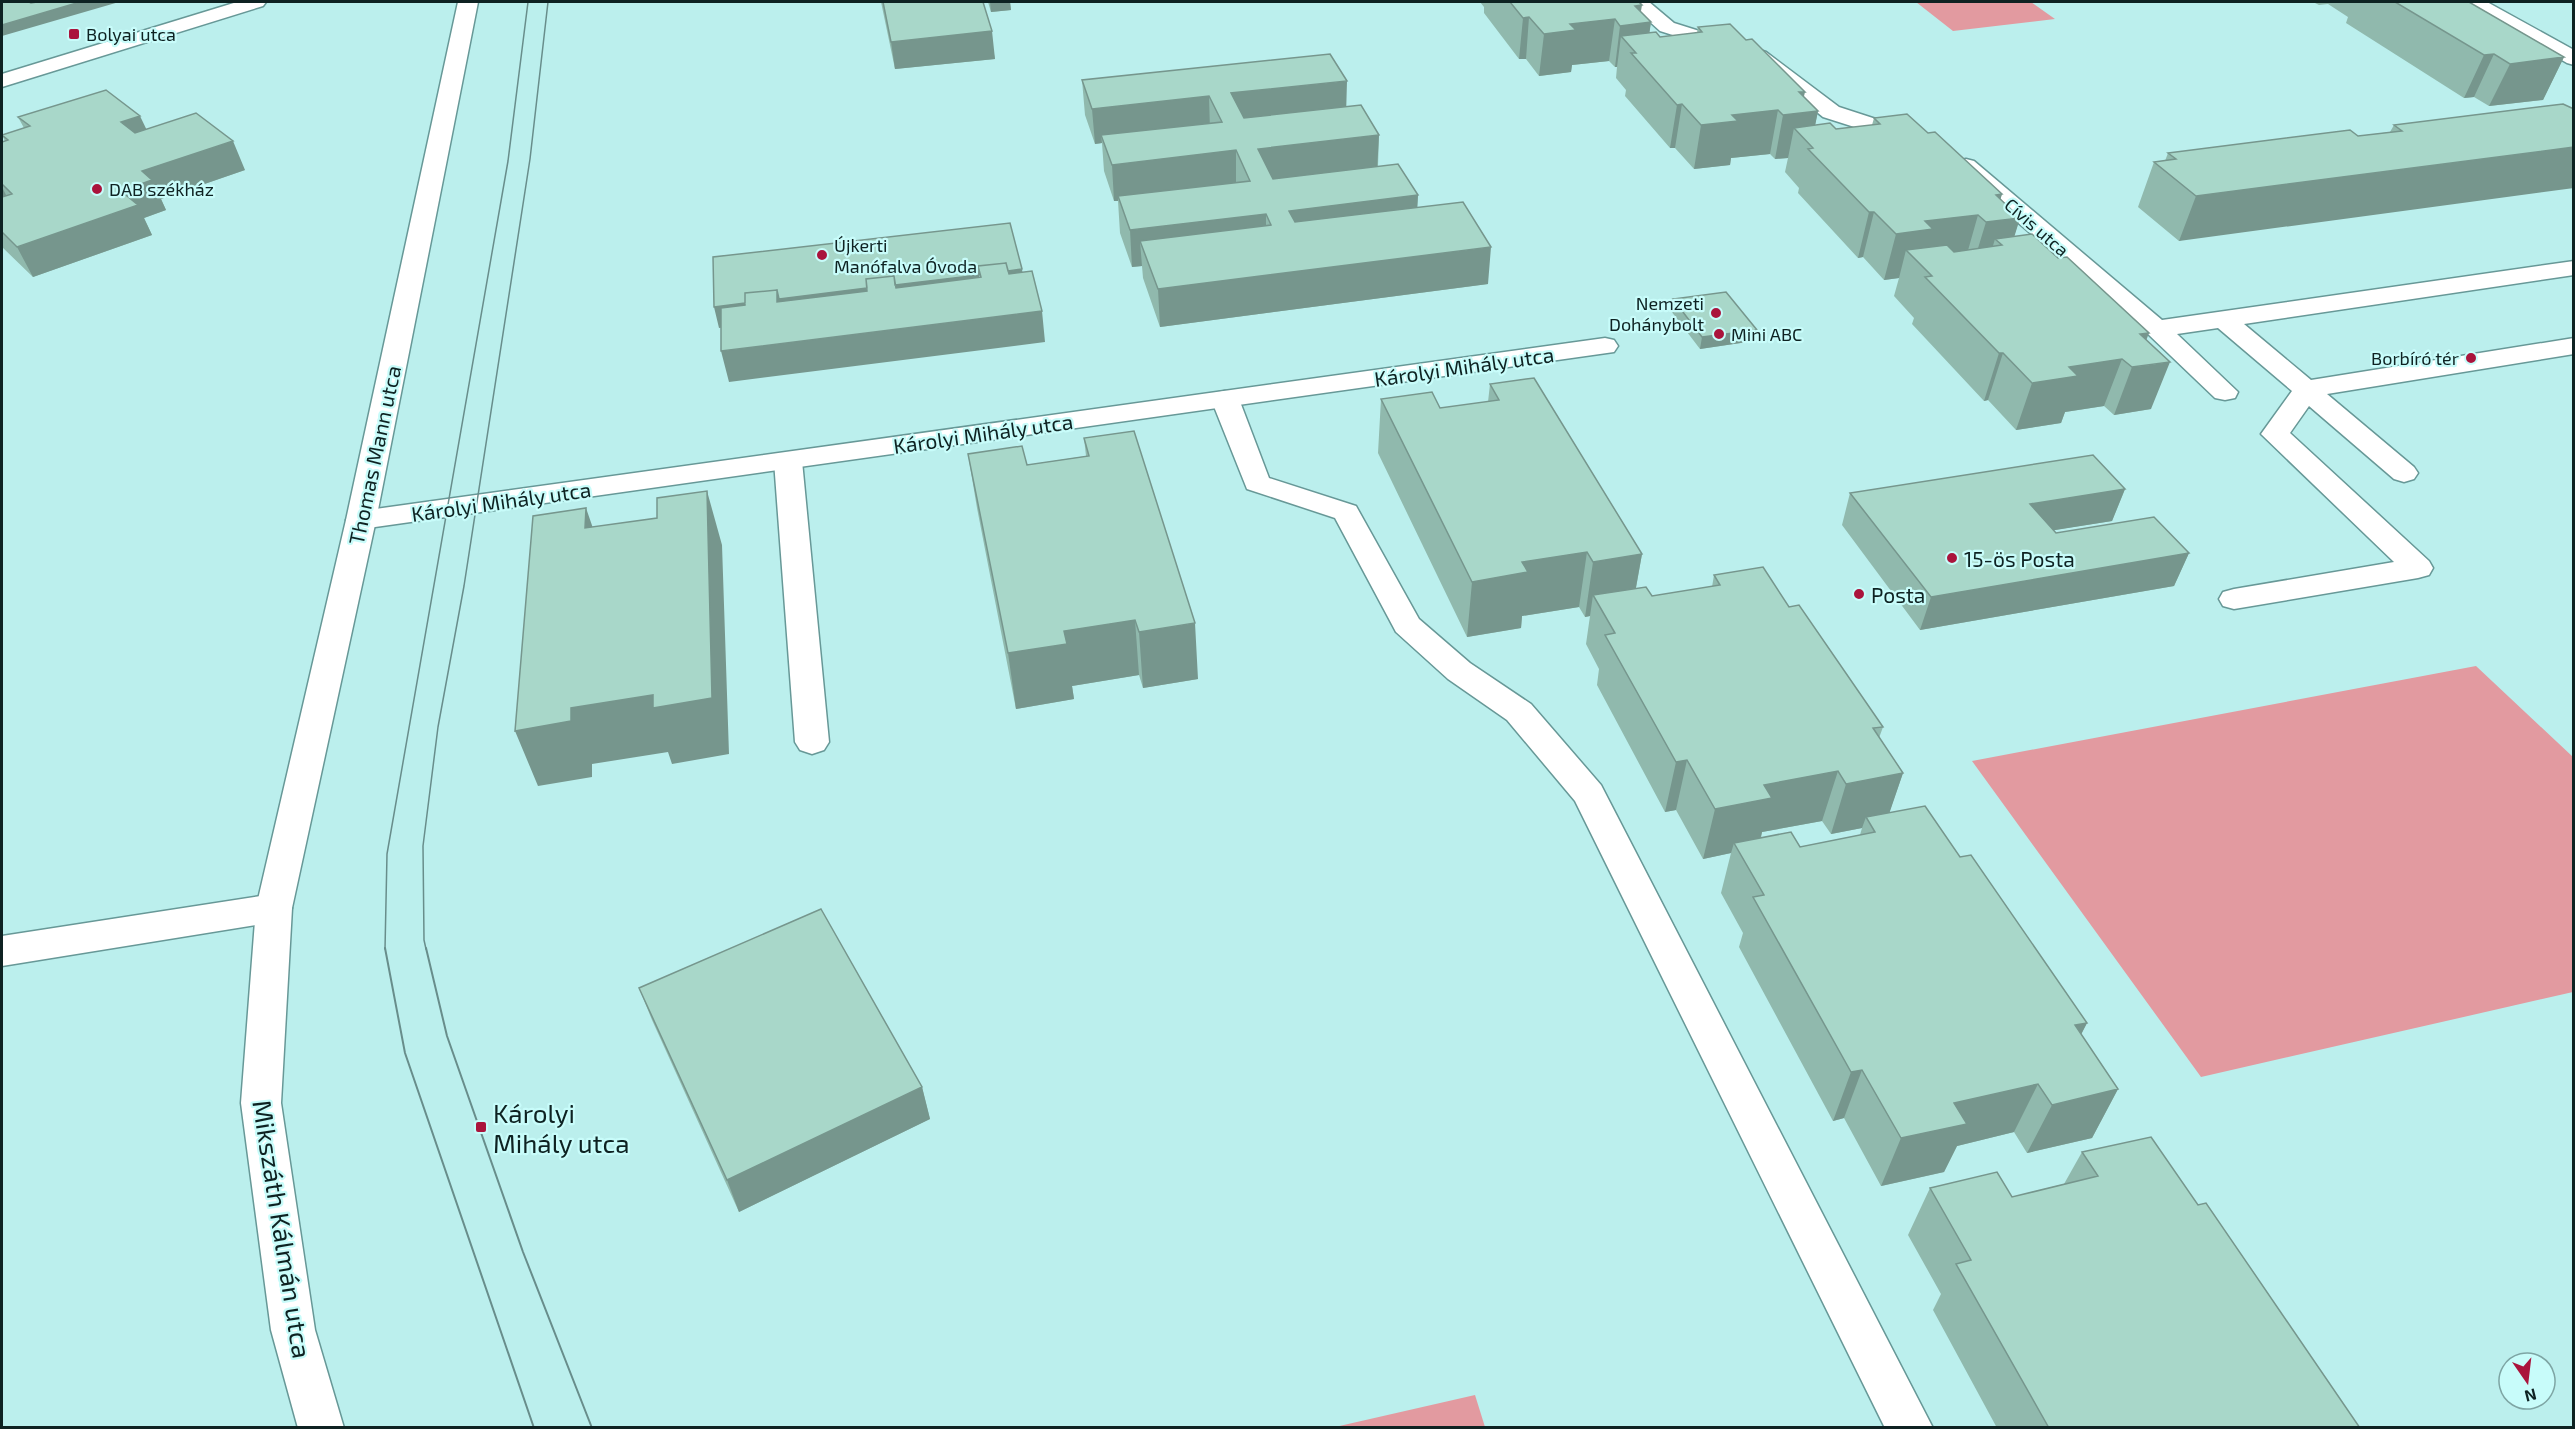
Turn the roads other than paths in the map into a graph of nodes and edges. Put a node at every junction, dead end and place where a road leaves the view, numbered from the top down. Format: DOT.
graph roads {
  1 [pos="256,2"];
  2 [pos="468,2"];
  3 [pos="1638,2"];
  4 [pos="2474,2"];
  5 [pos="2574,59"];
  6 [pos="2,81"];
  7 [pos="2574,268"];
  8 [pos="2224,320"];
  9 [pos="2157,329"];
  10 [pos="1605,346"];
  11 [pos="2574,346"];
  12 [pos="2307,389"];
  13 [pos="2225,392"];
  14 [pos="1225,399"];
  15 [pos="788,461"];
  16 [pos="2404,472"];
  17 [pos="361,520"];
  18 [pos="2234,599"];
  19 [pos="812,742"];
  20 [pos="274,908"];
  21 [pos="2,951"];
  22 [pos="321,1428"];
  23 [pos="1910,1428"];
  1 -- 6 [label="street"];
  2 -- 17 [label="street, Thomas Mann utca"];
  3 -- 9 [label="street, Cívis utca"];
  4 -- 5 [label="street"];
  7 -- 8 [label="street"];
  8 -- 9 [label="street"];
  8 -- 12 [label="street"];
  9 -- 13 [label="street, Cívis utca"];
  10 -- 14 [label="street, Károlyi Mihály utca"];
  11 -- 12 [label="street"];
  12 -- 16 [label="street"];
  12 -- 18 [label="street"];
  14 -- 15 [label="street, Károlyi Mihály utca"];
  14 -- 23 [label="street"];
  15 -- 17 [label="street, Károlyi Mihály utca"];
  15 -- 19 [label="street"];
  17 -- 20 [label="street, Thomas Mann utca"];
  20 -- 21 [label="street"];
  20 -- 22 [label="street, Mikszáth Kálmán utca"];
}
